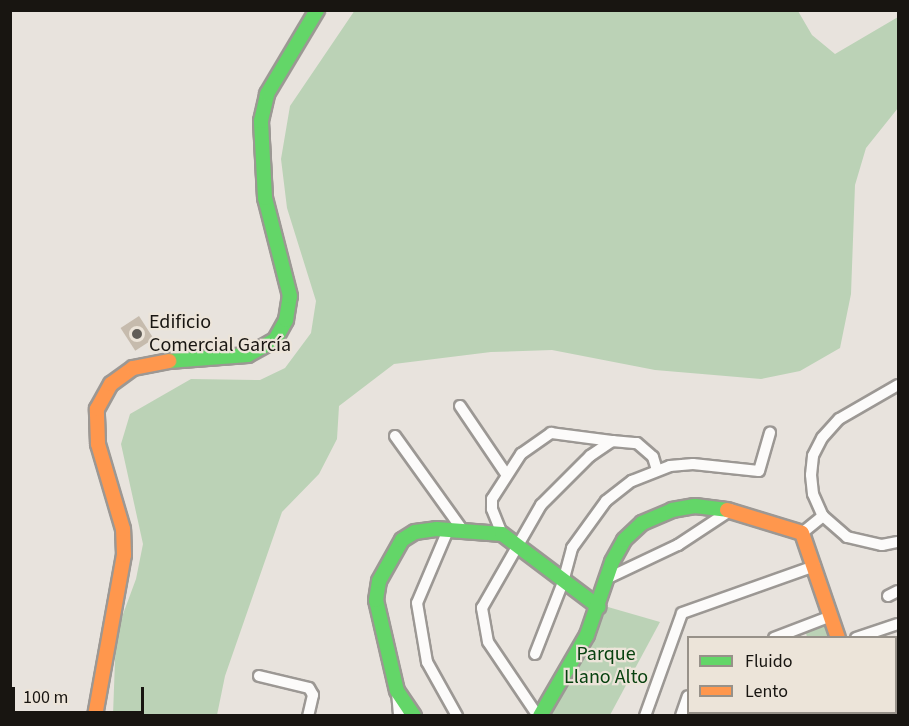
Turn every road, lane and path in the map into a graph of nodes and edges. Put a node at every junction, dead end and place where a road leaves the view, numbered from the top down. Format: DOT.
graph roads {
  1 [pos="317,10"];
  2 [pos="898,385"];
  3 [pos="460,406"];
  4 [pos="770,433"];
  5 [pos="395,436"];
  6 [pos="612,441"];
  7 [pos="657,470"];
  8 [pos="506,474"];
  9 [pos="731,510"];
  10 [pos="823,516"];
  11 [pos="448,530"];
  12 [pos="464,532"];
  13 [pos="802,532"];
  14 [pos="502,534"];
  15 [pos="898,542"];
  16 [pos="517,546"];
  17 [pos="815,566"];
  18 [pos="606,579"];
  19 [pos="563,582"];
  20 [pos="599,607"];
  21 [pos="831,616"];
  22 [pos="898,624"];
  23 [pos="779,636"];
  24 [pos="837,636"];
  25 [pos="862,636"];
  26 [pos="535,654"];
  27 [pos="259,676"];
  28 [pos="397,691"];
  29 [pos="687,699"];
  30 [pos="95,716"];
  31 [pos="308,716"];
  32 [pos="399,716"];
  33 [pos="414,716"];
  34 [pos="457,716"];
  35 [pos="539,716"];
  36 [pos="645,716"];
  37 [pos="681,716"];
  1 -- 30 [label="street"];
  2 -- 10 [label="street"];
  3 -- 8 [label="street"];
  4 -- 7 [label="street"];
  5 -- 12 [label="street"];
  6 -- 7 [label="street"];
  6 -- 8 [label="street"];
  6 -- 16 [label="street"];
  7 -- 19 [label="street"];
  8 -- 14 [label="street"];
  9 -- 13 [label="street"];
  9 -- 18 [label="street"];
  9 -- 18 [label="street"];
  10 -- 13 [label="street"];
  10 -- 15 [label="street"];
  11 -- 12 [label="street"];
  11 -- 28 [label="street"];
  11 -- 34 [label="street"];
  12 -- 14 [label="street"];
  13 -- 17 [label="street"];
  14 -- 16 [label="street"];
  16 -- 19 [label="street"];
  16 -- 35 [label="street"];
  17 -- 21 [label="street"];
  17 -- 36 [label="street"];
  18 -- 20 [label="street"];
  19 -- 20 [label="street"];
  19 -- 26 [label="street"];
  20 -- 35 [label="street"];
  21 -- 23 [label="street"];
  21 -- 24 [label="street"];
  22 -- 25 [label="street"];
  27 -- 31 [label="street"];
  28 -- 32 [label="street"];
  28 -- 33 [label="street"];
  29 -- 37 [label="street"];
}
